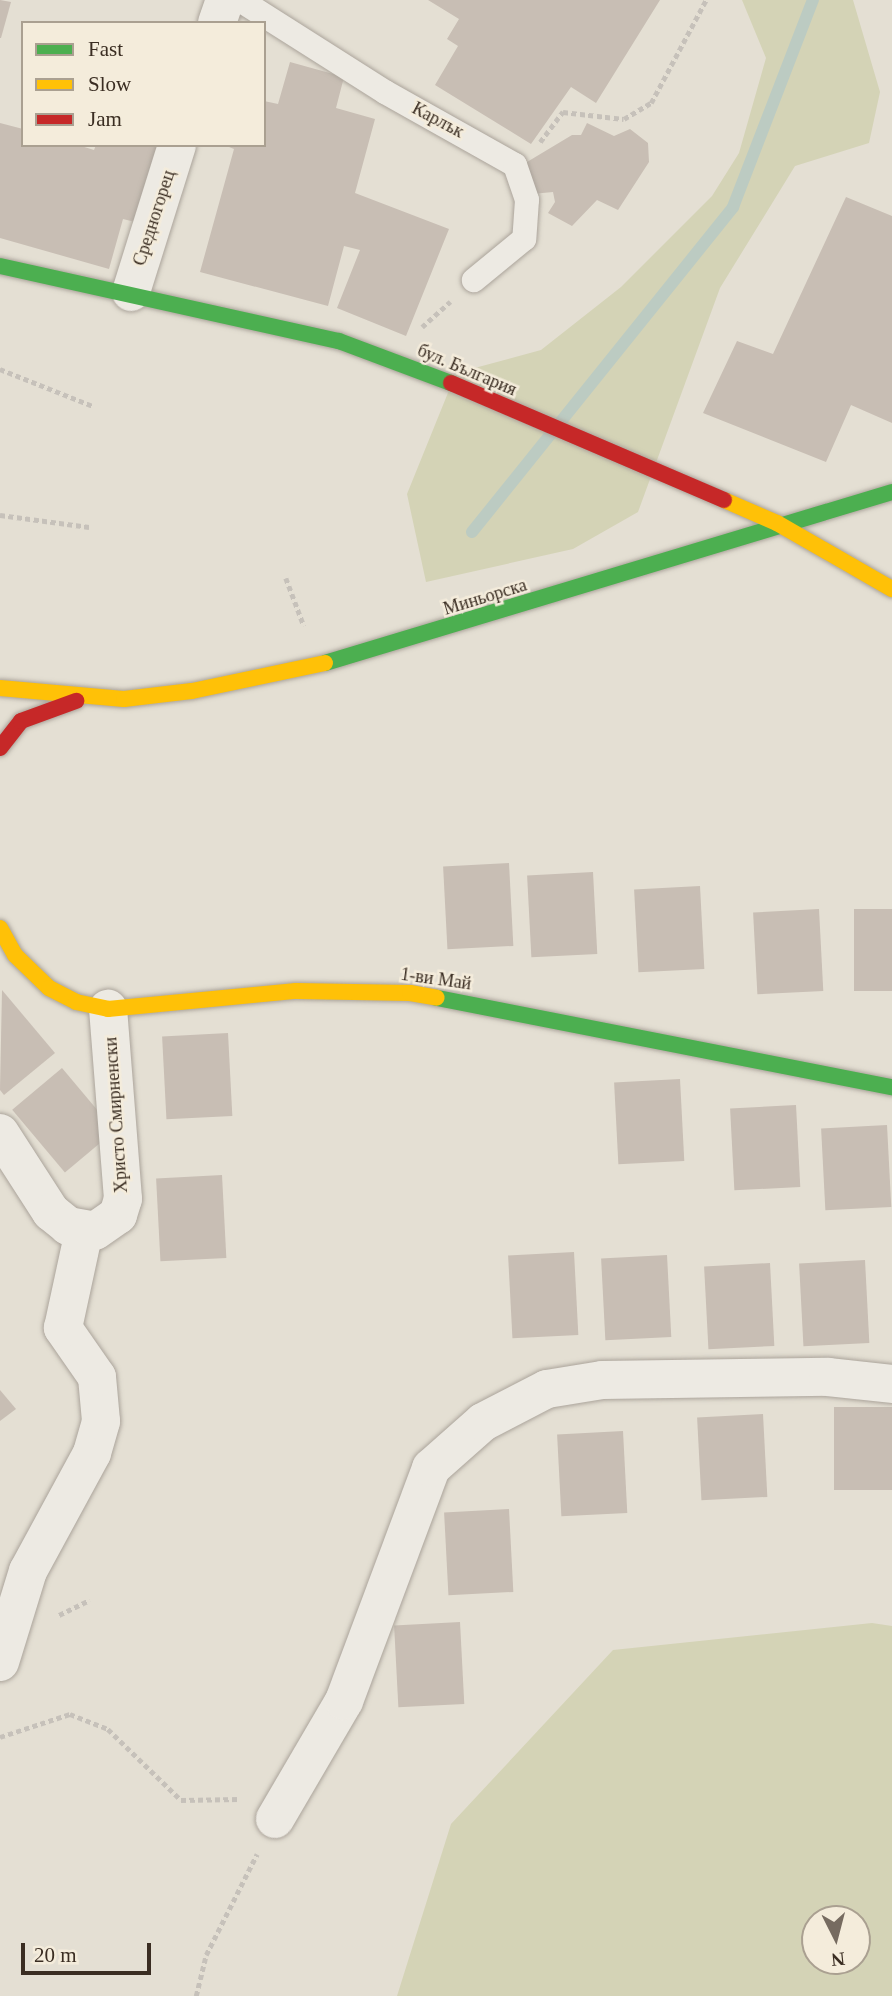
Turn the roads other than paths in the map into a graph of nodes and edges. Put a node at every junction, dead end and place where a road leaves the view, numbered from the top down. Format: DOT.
graph roads {
  1 [pos="225,0"];
  2 [pos="240,0"];
  3 [pos="218,21"];
  4 [pos="176,147"];
  5 [pos="0,266"];
  6 [pos="474,280"];
  7 [pos="131,292"];
  8 [pos="892,492"];
  9 [pos="777,523"];
  10 [pos="892,589"];
  11 [pos="0,688"];
  12 [pos="81,699"];
  13 [pos="0,748"];
  14 [pos="0,928"];
  15 [pos="108,1009"];
  16 [pos="892,1087"];
  17 [pos="0,1133"];
  18 [pos="84,1231"];
  19 [pos="892,1384"];
  20 [pos="0,1662"];
  21 [pos="284,1803"];
  1 -- 3 [label="street"];
  2 -- 6 [label="lane, Карлък"];
  4 -- 7 [label="street, Средногорец"];
  5 -- 7 [label="street, бул. България"];
  7 -- 9 [label="street, бул. България"];
  8 -- 9 [label="street, Миньорска"];
  9 -- 10 [label="street, бул. България"];
  9 -- 12 [label="street, Миньорска"];
  11 -- 12 [label="street"];
  12 -- 13 [label="street"];
  14 -- 15 [label="street, 1-ви Май"];
  15 -- 16 [label="street, 1-ви Май"];
  15 -- 18 [label="street, Христо Смирненски"];
  17 -- 18 [label="street"];
  18 -- 20 [label="street"];
  19 -- 21 [label="street"];
}
